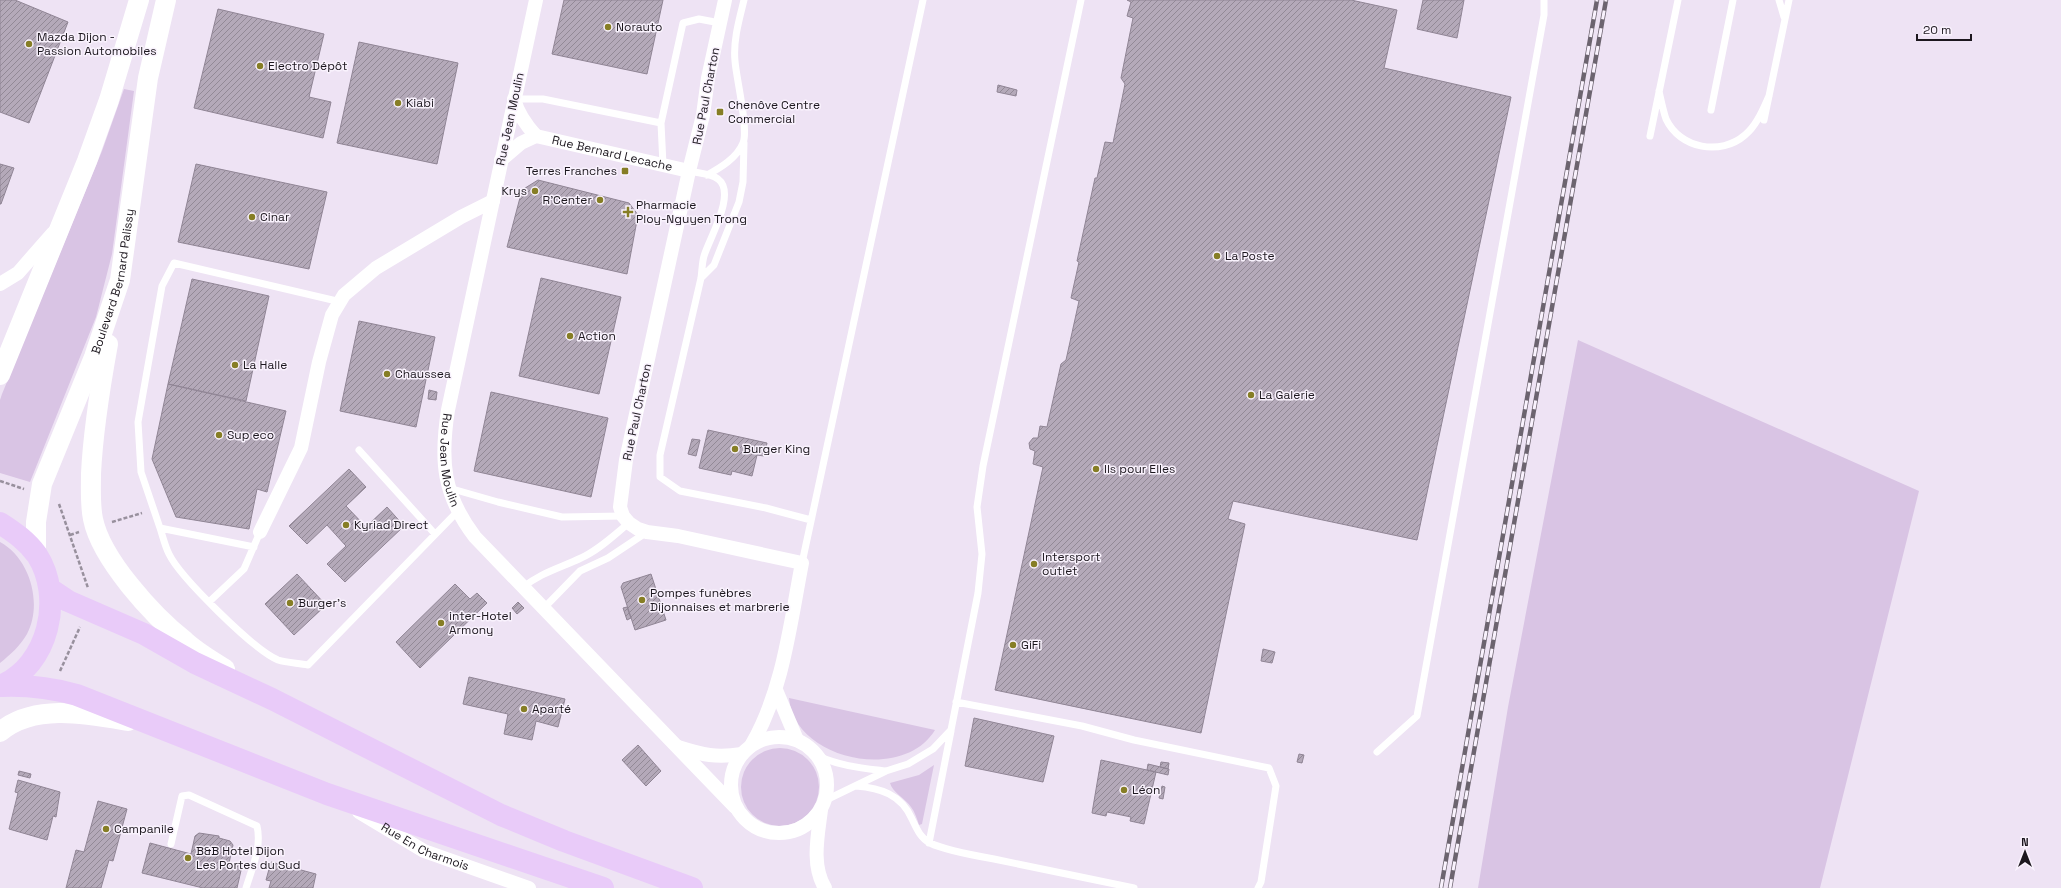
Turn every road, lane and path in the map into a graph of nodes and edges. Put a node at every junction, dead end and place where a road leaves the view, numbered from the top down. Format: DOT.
graph roads {
  1 [pos="139,0"];
  2 [pos="166,0"];
  3 [pos="536,0"];
  4 [pos="725,0"];
  5 [pos="744,0"];
  6 [pos="922,0"];
  7 [pos="1081,0"];
  8 [pos="1544,0"];
  9 [pos="1678,0"];
  10 [pos="1733,0"];
  11 [pos="1779,0"];
  12 [pos="1789,0"];
  13 [pos="1785,19"];
  14 [pos="720,23"];
  15 [pos="1659,92"];
  16 [pos="1769,96"];
  17 [pos="514,99"];
  18 [pos="1710,110"];
  19 [pos="1764,120"];
  20 [pos="661,123"];
  21 [pos="536,136"];
  22 [pos="1650,136"];
  23 [pos="744,142"];
  24 [pos="501,160"];
  25 [pos="663,165"];
  26 [pos="689,171"];
  27 [pos="707,175"];
  28 [pos="493,201"];
  29 [pos="63,222"];
  30 [pos="701,278"];
  31 [pos="120,280"];
  32 [pos="0,284"];
  33 [pos="342,302"];
  34 [pos="5,355"];
  35 [pos="0,375"];
  36 [pos="358,450"];
  37 [pos="449,488"];
  38 [pos="458,511"];
  39 [pos="626,520"];
  40 [pos="811,520"];
  41 [pos="0,523"];
  42 [pos="160,528"];
  43 [pos="260,532"];
  44 [pos="647,532"];
  45 [pos="435,534"];
  46 [pos="254,547"];
  47 [pos="36,555"];
  48 [pos="802,564"];
  49 [pos="522,588"];
  50 [pos="50,589"];
  51 [pos="209,602"];
  52 [pos="543,609"];
  53 [pos="1,686"];
  54 [pos="776,690"];
  55 [pos="272,699"];
  56 [pos="956,702"];
  57 [pos="158,726"];
  58 [pos="951,730"];
  59 [pos="0,732"];
  60 [pos="797,740"];
  61 [pos="752,744"];
  62 [pos="676,746"];
  63 [pos="1377,752"];
  64 [pos="742,754"];
  65 [pos="818,756"];
  66 [pos="886,771"];
  67 [pos="856,786"];
  68 [pos="327,794"];
  69 [pos="823,805"];
  70 [pos="735,807"];
  71 [pos="929,843"];
  72 [pos="171,844"];
  73 [pos="505,883"];
  74 [pos="246,888"];
  75 [pos="529,888"];
  76 [pos="603,888"];
  77 [pos="692,888"];
  78 [pos="825,888"];
  79 [pos="1134,888"];
  80 [pos="1258,888"];
  1 -- 29 [label="main road"];
  2 -- 31 [label="main road, Boulevard Bernard Palissy"];
  3 -- 17 [label="street, Rue Jean Moulin"];
  4 -- 14 [label="street, Rue Paul Charton"];
  5 -- 23 [label="lane"];
  6 -- 40 [label="lane"];
  7 -- 56 [label="lane"];
  8 -- 63 [label="lane"];
  9 -- 15 [label="lane"];
  10 -- 18 [label="lane"];
  11 -- 13 [label="lane"];
  12 -- 13 [label="lane"];
  13 -- 16 [label="lane"];
  14 -- 20 [label="lane"];
  14 -- 26 [label="street, Rue Paul Charton"];
  15 -- 16 [label="lane"];
  15 -- 22 [label="lane"];
  16 -- 19 [label="lane"];
  17 -- 20 [label="lane"];
  17 -- 21 [label="street, Rue Bernard Lecache"];
  17 -- 24 [label="street, Rue Jean Moulin"];
  20 -- 25 [label="lane"];
  21 -- 24 [label="street, Rue Bernard Lecache"];
  21 -- 25 [label="street, Rue Bernard Lecache"];
  23 -- 27 [label="lane"];
  23 -- 30 [label="lane"];
  24 -- 28 [label="street, Rue Jean Moulin"];
  25 -- 26 [label="street, Rue Bernard Lecache"];
  26 -- 27 [label="lane"];
  26 -- 39 [label="street, Rue Paul Charton"];
  27 -- 30 [label="lane"];
  28 -- 33 [label="street"];
  28 -- 37 [label="street, Rue Jean Moulin"];
  29 -- 32 [label="street"];
  29 -- 34 [label="main road"];
  30 -- 40 [label="lane"];
  31 -- 47 [label="main road, Boulevard Bernard Palissy"];
  31 -- 55 [label="main road"];
  33 -- 42 [label="lane"];
  33 -- 43 [label="street"];
  34 -- 35 [label="main road"];
  36 -- 45 [label="lane"];
  37 -- 38 [label="street, Rue Jean Moulin"];
  37 -- 39 [label="lane"];
  38 -- 45 [label="lane"];
  38 -- 49 [label="street, Rue Jean Moulin"];
  39 -- 44 [label="street"];
  39 -- 49 [label="lane"];
  40 -- 48 [label="lane"];
  41 -- 47 [label="main road"];
  42 -- 46 [label="lane"];
  42 -- 51 [label="lane"];
  43 -- 46 [label="lane"];
  44 -- 48 [label="street"];
  44 -- 52 [label="lane"];
  45 -- 51 [label="lane"];
  46 -- 51 [label="lane"];
  47 -- 50 [label="main road"];
  48 -- 54 [label="street"];
  49 -- 52 [label="street, Rue Jean Moulin"];
  50 -- 53 [label="main road"];
  50 -- 55 [label="main road"];
  52 -- 62 [label="street, Rue Jean Moulin"];
  53 -- 57 [label="main road"];
  54 -- 60 [label="street"];
  54 -- 61 [label="street"];
  55 -- 77 [label="main road"];
  56 -- 58 [label="lane"];
  56 -- 80 [label="lane"];
  57 -- 59 [label="main road"];
  57 -- 68 [label="main road"];
  58 -- 66 [label="lane"];
  58 -- 71 [label="lane"];
  60 -- 61 [label="street"];
  60 -- 65 [label="street"];
  61 -- 64 [label="street"];
  62 -- 64 [label="street, Rue Jean Moulin"];
  62 -- 70 [label="street, Rue Jean Moulin"];
  64 -- 70 [label="street"];
  65 -- 66 [label="lane"];
  65 -- 69 [label="street"];
  66 -- 67 [label="lane"];
  67 -- 69 [label="lane"];
  67 -- 71 [label="lane"];
  68 -- 73 [label="street, Rue En Charmois"];
  68 -- 76 [label="main road"];
  69 -- 70 [label="street"];
  69 -- 78 [label="street"];
  71 -- 79 [label="lane"];
  72 -- 74 [label="lane"];
  73 -- 75 [label="street, Rue En Charmois"];
}
